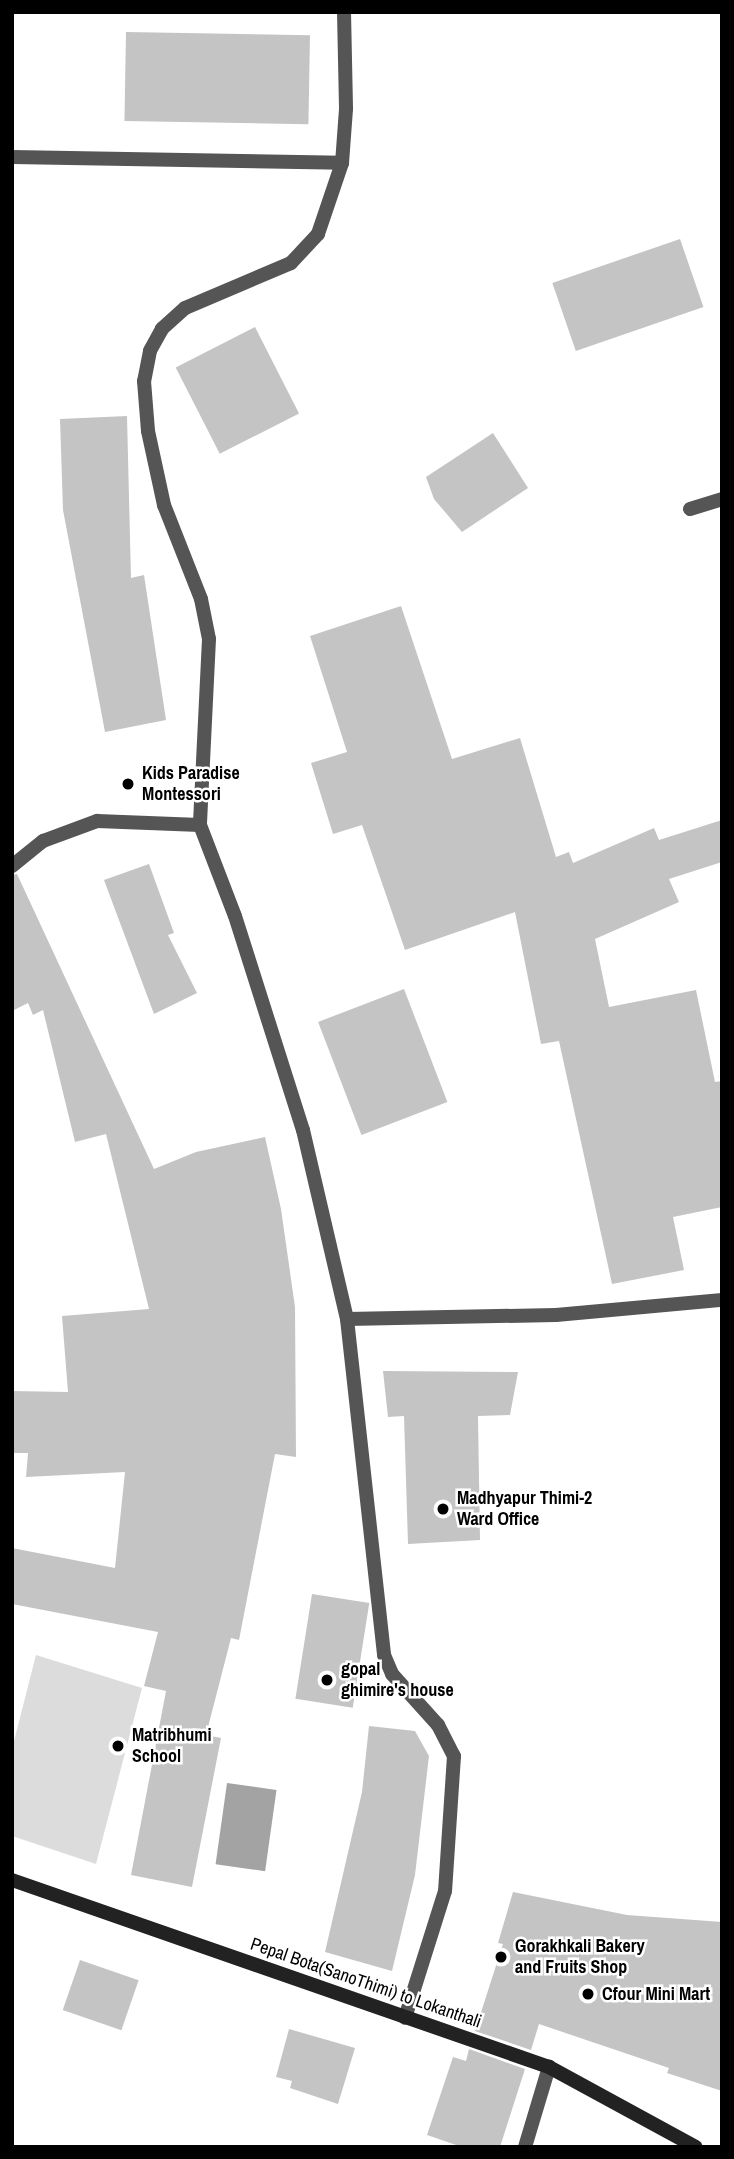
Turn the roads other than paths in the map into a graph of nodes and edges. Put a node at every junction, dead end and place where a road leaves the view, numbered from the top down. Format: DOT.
graph roads {
  1 [pos="345,12"];
  2 [pos="12,156"];
  3 [pos="342,163"];
  4 [pos="722,499"];
  5 [pos="690,509"];
  6 [pos="200,825"];
  7 [pos="12,866"];
  8 [pos="722,1300"];
  9 [pos="347,1319"];
  10 [pos="12,1880"];
  11 [pos="405,2018"];
  12 [pos="549,2067"];
  13 [pos="525,2147"];
  14 [pos="696,2147"];
  1 -- 3 [label="street"];
  2 -- 3 [label="street"];
  3 -- 6 [label="street"];
  4 -- 5 [label="street"];
  6 -- 7 [label="street"];
  6 -- 9 [label="street"];
  8 -- 9 [label="street"];
  9 -- 11 [label="street"];
  10 -- 11 [label="main road, Pepal Bota(SanoThimi) to Lokanthali"];
  11 -- 12 [label="main road, Pepal Bota(SanoThimi) to Lokanthali"];
  12 -- 13 [label="street"];
  12 -- 14 [label="main road, Pepal Bota(SanoThimi) to Lokanthali"];
}
